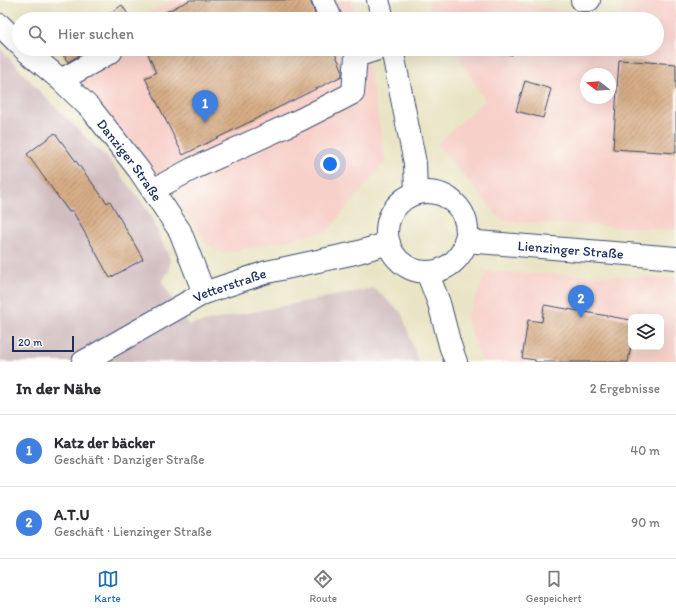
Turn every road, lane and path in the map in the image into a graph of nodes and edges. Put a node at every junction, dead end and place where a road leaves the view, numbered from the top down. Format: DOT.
graph roads {
  1 [pos="323,0"];
  2 [pos="378,0"];
  3 [pos="582,0"];
  4 [pos="588,0"];
  5 [pos="328,12"];
  6 [pos="381,12"];
  7 [pos="0,25"];
  8 [pos="12,37"];
  9 [pos="32,56"];
  10 [pos="104,56"];
  11 [pos="353,56"];
  12 [pos="393,56"];
  13 [pos="60,80"];
  14 [pos="153,190"];
  15 [pos="416,193"];
  16 [pos="465,241"];
  17 [pos="388,243"];
  18 [pos="676,258"];
  19 [pos="427,272"];
  20 [pos="204,293"];
  21 [pos="83,362"];
  22 [pos="456,362"];
  1 -- 5 [label="street"];
  2 -- 6 [label="street"];
  3 -- 4 [label="street"];
  7 -- 8 [label="street"];
  9 -- 13 [label="street, Danziger Straße"];
  10 -- 13 [label="street"];
  11 -- 14 [label="street"];
  12 -- 15 [label="street"];
  13 -- 14 [label="street, Danziger Straße"];
  14 -- 20 [label="street, Danziger Straße"];
  15 -- 16 [label="street"];
  15 -- 17 [label="street"];
  16 -- 18 [label="street, Lienzinger Straße"];
  16 -- 19 [label="street"];
  17 -- 19 [label="street"];
  17 -- 20 [label="street, Vetterstraße"];
  19 -- 22 [label="street"];
  20 -- 21 [label="street, Vetterstraße"];
}
